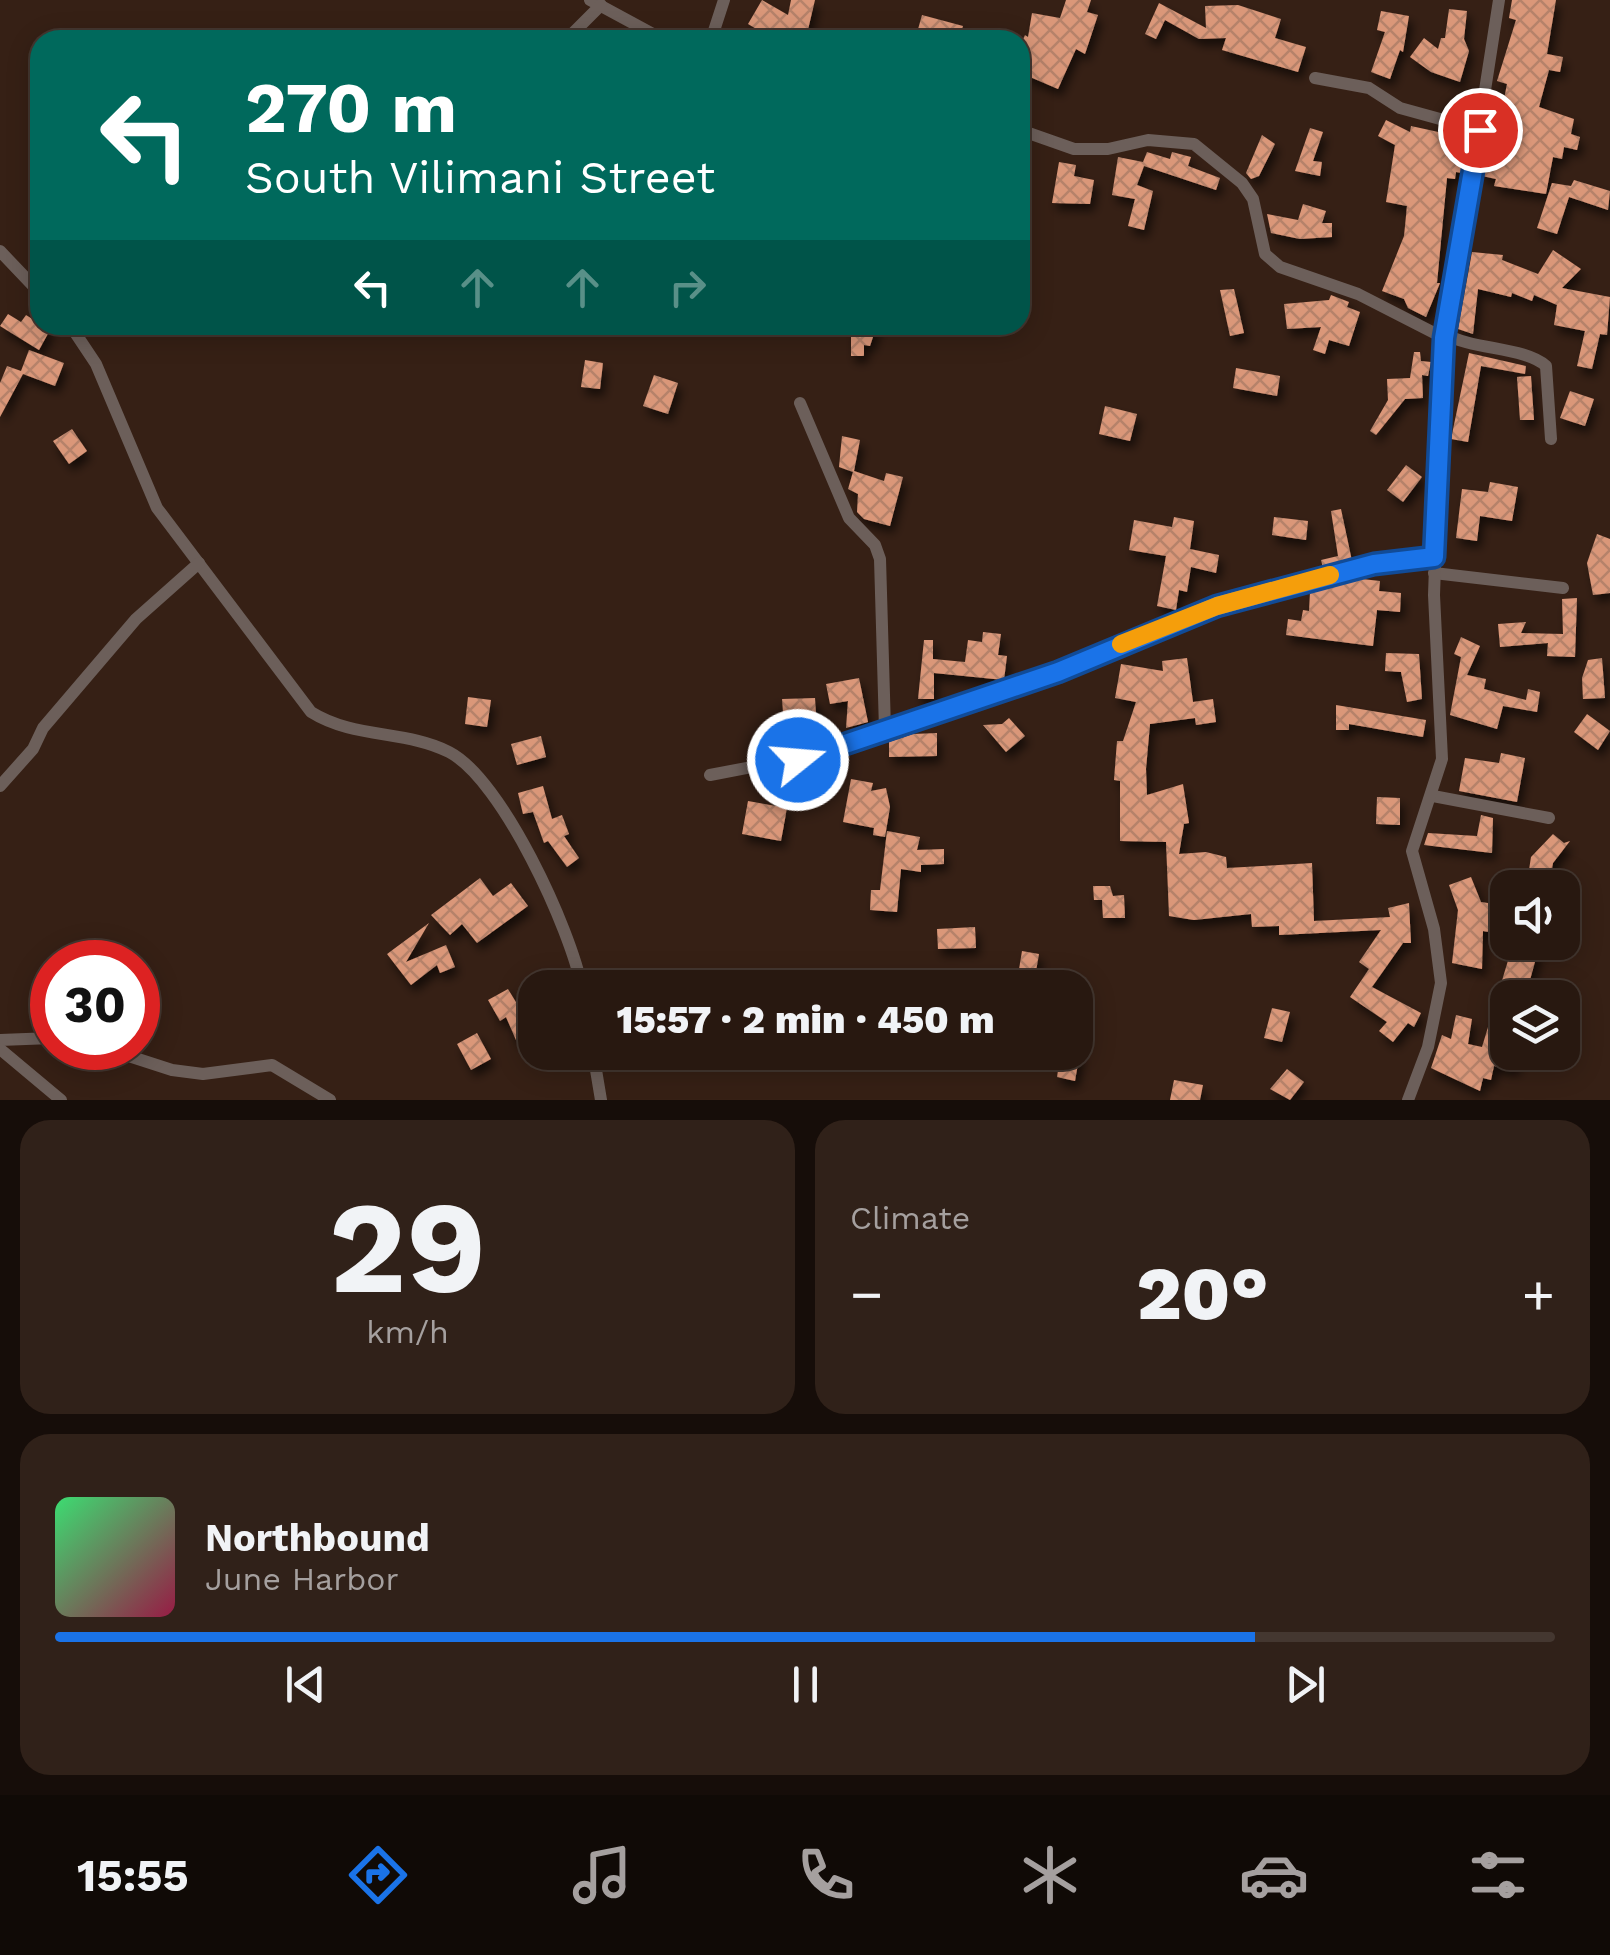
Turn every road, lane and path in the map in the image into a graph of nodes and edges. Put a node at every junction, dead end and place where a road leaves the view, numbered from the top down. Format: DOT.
graph roads {
  1 [pos="724,0"];
  2 [pos="1499,0"];
  3 [pos="595,3"];
  4 [pos="574,30"];
  5 [pos="645,30"];
  6 [pos="714,30"];
  7 [pos="1315,78"];
  8 [pos="1480,130"];
  9 [pos="1030,134"];
  10 [pos="0,251"];
  11 [pos="30,282"];
  12 [pos="77,335"];
  13 [pos="1445,336"];
  14 [pos="800,402"];
  15 [pos="1551,439"];
  16 [pos="1434,557"];
  17 [pos="200,563"];
  18 [pos="1434,573"];
  19 [pos="1563,588"];
  20 [pos="885,729"];
  21 [pos="710,775"];
  22 [pos="0,786"];
  23 [pos="1433,796"];
  24 [pos="1549,818"];
  25 [pos="577,970"];
  26 [pos="30,1039"];
  27 [pos="0,1040"];
  28 [pos="0,1049"];
  29 [pos="160,1066"];
  30 [pos="597,1070"];
  31 [pos="62,1100"];
  32 [pos="330,1100"];
  33 [pos="602,1100"];
  34 [pos="1408,1100"];
  1 -- 6 [label="street"];
  2 -- 8 [label="street"];
  3 -- 4 [label="street"];
  3 -- 5 [label="street"];
  7 -- 8 [label="street"];
  8 -- 13 [label="street"];
  9 -- 13 [label="street"];
  10 -- 11 [label="street"];
  12 -- 17 [label="street"];
  13 -- 15 [label="street"];
  13 -- 16 [label="street"];
  14 -- 20 [label="street"];
  16 -- 18 [label="street"];
  16 -- 20 [label="street"];
  17 -- 22 [label="street"];
  17 -- 25 [label="street"];
  18 -- 19 [label="street"];
  18 -- 23 [label="street"];
  20 -- 21 [label="street"];
  23 -- 24 [label="street"];
  23 -- 34 [label="street"];
  26 -- 27 [label="street"];
  28 -- 31 [label="street"];
  29 -- 32 [label="street"];
  30 -- 33 [label="street"];
}
